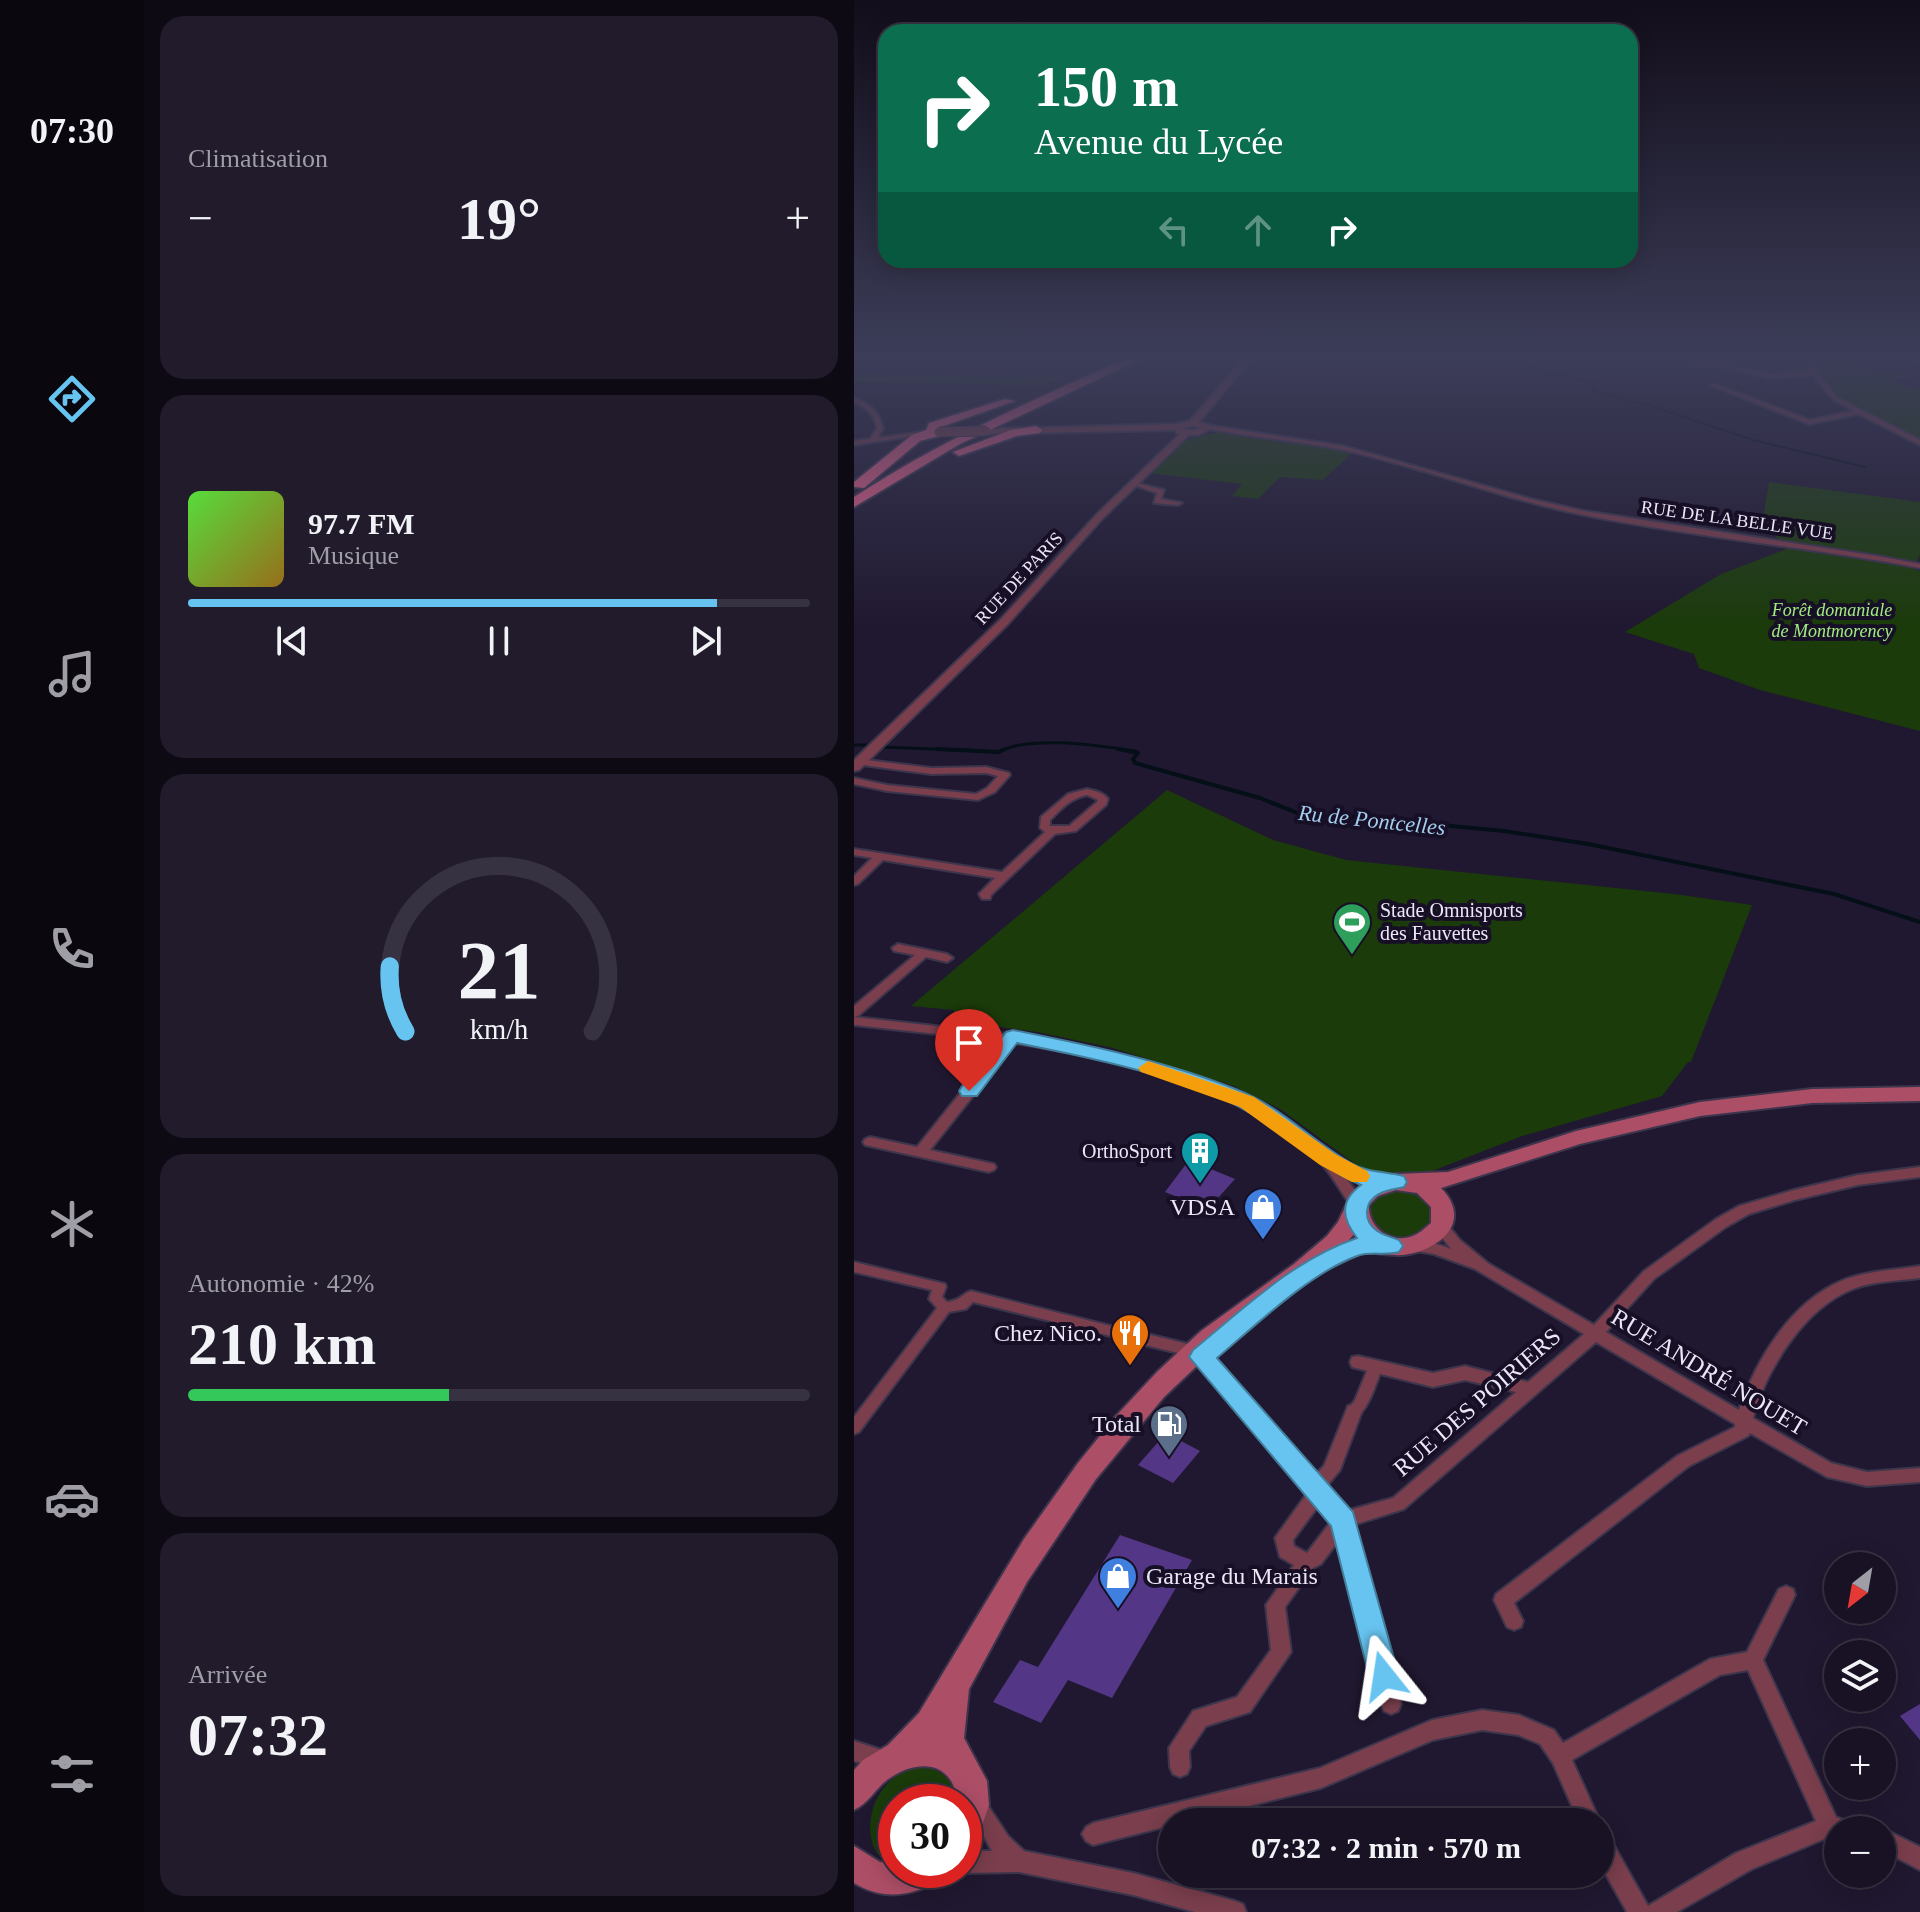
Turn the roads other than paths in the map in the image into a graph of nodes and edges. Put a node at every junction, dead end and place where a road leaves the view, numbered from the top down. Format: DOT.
graph roads {
  1 [pos="902,448"];
  2 [pos="932,448"];
  3 [pos="942,448"];
  4 [pos="960,448"];
  5 [pos="1165,448"];
  6 [pos="1345,448"];
  7 [pos="1134,483"];
  8 [pos="854,489"];
  9 [pos="854,496"];
  10 [pos="854,504"];
  11 [pos="1175,506"];
  12 [pos="1920,566"];
  13 [pos="856,764"];
  14 [pos="854,781"];
  15 [pos="1052,831"];
  16 [pos="854,852"];
  17 [pos="881,856"];
  18 [pos="1003,876"];
  19 [pos="854,882"];
  20 [pos="986,897"];
  21 [pos="898,948"];
  22 [pos="923,954"];
  23 [pos="947,958"];
  24 [pos="854,1013"];
  25 [pos="854,1021"];
  26 [pos="1013,1036"];
  27 [pos="1920,1094"];
  28 [pos="870,1142"];
  29 [pos="920,1153"];
  30 [pos="1327,1160"];
  31 [pos="989,1167"];
  32 [pos="1486,1170"];
  33 [pos="1920,1172"];
  34 [pos="1403,1182"];
  35 [pos="1356,1207"];
  36 [pos="1443,1217"];
  37 [pos="1400,1246"];
  38 [pos="854,1267"];
  39 [pos="1484,1268"];
  40 [pos="1920,1272"];
  41 [pos="945,1307"];
  42 [pos="1597,1332"];
  43 [pos="1139,1338"];
  44 [pos="1198,1355"];
  45 [pos="1358,1362"];
  46 [pos="1376,1366"];
  47 [pos="1531,1389"];
  48 [pos="1354,1411"];
  49 [pos="1745,1423"];
  50 [pos="854,1428"];
  51 [pos="1920,1475"];
  52 [pos="1317,1489"];
  53 [pos="1343,1520"];
  54 [pos="1307,1562"];
  55 [pos="1786,1595"];
  56 [pos="1514,1621"];
  57 [pos="968,1656"];
  58 [pos="1753,1660"];
  59 [pos="1391,1704"];
  60 [pos="854,1751"];
  61 [pos="1560,1756"];
  62 [pos="895,1757"];
  63 [pos="958,1762"];
  64 [pos="1180,1767"];
  65 [pos="971,1784"];
  66 [pos="854,1794"];
  67 [pos="1584,1808"];
  68 [pos="982,1814"];
  69 [pos="1831,1816"];
  70 [pos="1824,1833"];
  71 [pos="1093,1834"];
  72 [pos="1896,1846"];
  73 [pos="1920,1859"];
  74 [pos="1019,1861"];
  75 [pos="854,1862"];
  76 [pos="982,1862"];
  77 [pos="1614,1868"];
  78 [pos="878,1878"];
  79 [pos="878,1879"];
  80 [pos="854,1882"];
  81 [pos="1235,1912"];
  82 [pos="1639,1912"];
  83 [pos="1656,1912"];
  1 -- 8 [label="highway"];
  2 -- 9 [label="highway"];
  3 -- 10 [label="highway"];
  4 -- 10 [label="highway"];
  5 -- 7 [label="street, RUE DE PARIS"];
  6 -- 12 [label="street, RUE DE LA BELLE VUE"];
  7 -- 11 [label="street"];
  7 -- 13 [label="street, RUE DE PARIS"];
  13 -- 14 [label="street"];
  15 -- 15 [label="street"];
  15 -- 18 [label="street"];
  16 -- 17 [label="street"];
  17 -- 18 [label="street"];
  17 -- 19 [label="street"];
  18 -- 20 [label="street"];
  21 -- 22 [label="street"];
  22 -- 23 [label="street"];
  22 -- 24 [label="street"];
  25 -- 26 [label="street"];
  26 -- 29 [label="street"];
  26 -- 30 [label="street"];
  27 -- 32 [label="main road"];
  28 -- 29 [label="street"];
  29 -- 31 [label="street"];
  30 -- 34 [label="street"];
  30 -- 35 [label="street"];
  32 -- 34 [label="main road"];
  32 -- 36 [label="main road"];
  33 -- 42 [label="street, RUE DES POIRIERS"];
  34 -- 35 [label="main road"];
  34 -- 36 [label="main road"];
  35 -- 37 [label="main road"];
  35 -- 44 [label="main road"];
  36 -- 37 [label="main road"];
  36 -- 39 [label="street, RUE ANDRÉ NOUET"];
  37 -- 39 [label="street, RUE ANDRÉ NOUET"];
  37 -- 44 [label="main road"];
  38 -- 41 [label="street"];
  39 -- 42 [label="street, RUE ANDRÉ NOUET"];
  40 -- 49 [label="street"];
  41 -- 43 [label="street"];
  41 -- 50 [label="street"];
  42 -- 47 [label="street, RUE DES POIRIERS"];
  42 -- 49 [label="street, RUE ANDRÉ NOUET"];
  43 -- 44 [label="street"];
  44 -- 52 [label="street"];
  44 -- 57 [label="main road"];
  45 -- 46 [label="street"];
  46 -- 47 [label="street"];
  46 -- 48 [label="street"];
  47 -- 53 [label="street, RUE DES POIRIERS"];
  48 -- 52 [label="street"];
  49 -- 51 [label="street, RUE ANDRÉ NOUET"];
  49 -- 56 [label="street"];
  52 -- 53 [label="street"];
  52 -- 54 [label="street"];
  53 -- 54 [label="street"];
  53 -- 59 [label="street"];
  54 -- 64 [label="street"];
  55 -- 58 [label="street"];
  57 -- 62 [label="main road"];
  57 -- 63 [label="main road"];
  58 -- 61 [label="street"];
  58 -- 69 [label="street"];
  60 -- 62 [label="street"];
  61 -- 67 [label="street"];
  61 -- 71 [label="street"];
  62 -- 63 [label="main road"];
  62 -- 66 [label="main road"];
  63 -- 65 [label="main road"];
  68 -- 74 [label="street"];
  70 -- 83 [label="street"];
  72 -- 73 [label="street"];
  74 -- 76 [label="street"];
  74 -- 81 [label="street"];
  75 -- 78 [label="main road"];
  77 -- 82 [label="street"];
  79 -- 80 [label="main road"];
}
